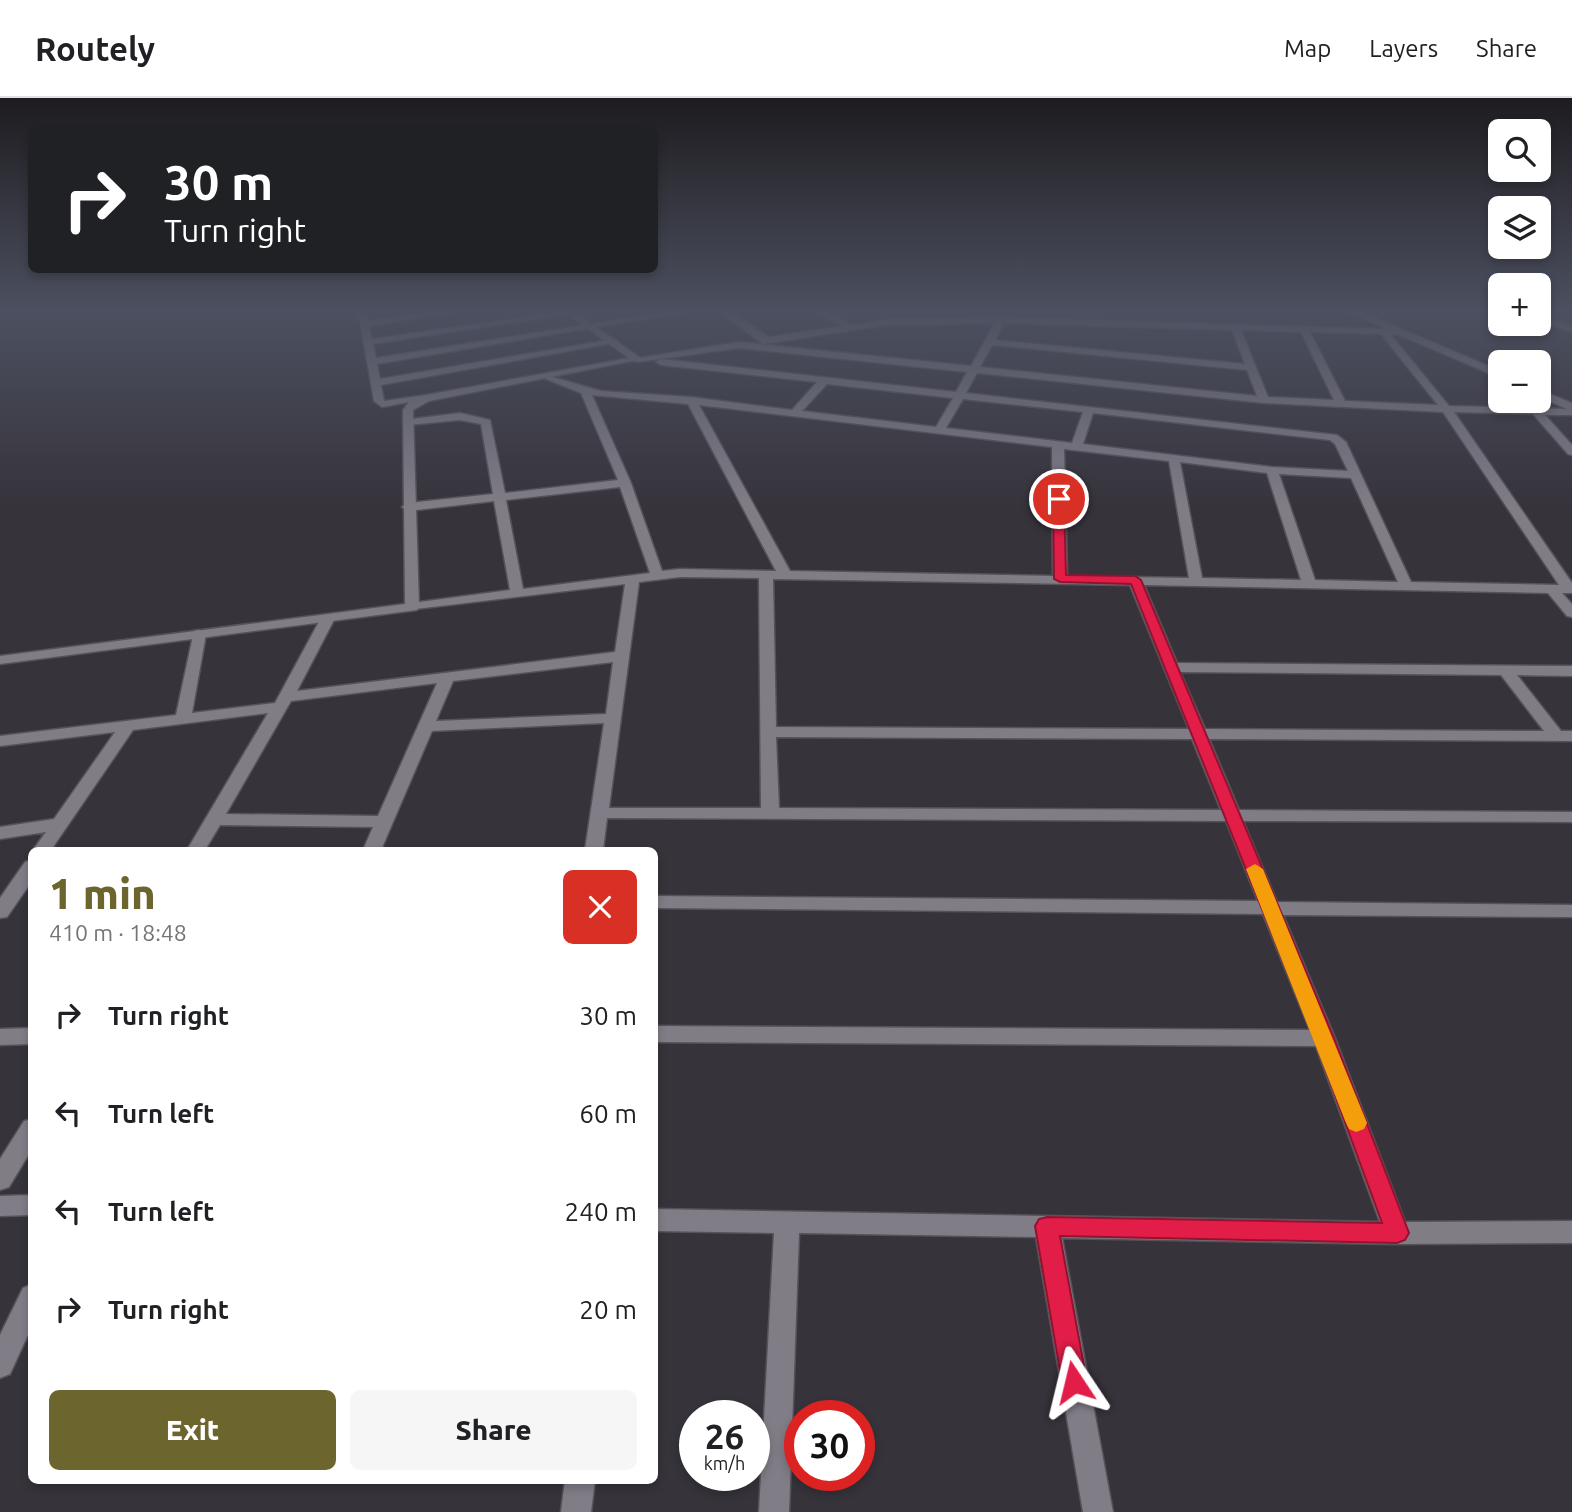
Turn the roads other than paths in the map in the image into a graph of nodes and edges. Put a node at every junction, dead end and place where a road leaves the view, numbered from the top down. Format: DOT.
graph roads {
  1 [pos="375,376"];
  2 [pos="417,376"];
  3 [pos="554,376"];
  4 [pos="781,376"];
  5 [pos="969,376"];
  6 [pos="1030,376"];
  7 [pos="1255,376"];
  8 [pos="1327,376"];
  9 [pos="1419,376"];
  10 [pos="549,377"];
  11 [pos="824,381"];
  12 [pos="376,383"];
  13 [pos="585,391"];
  14 [pos="958,396"];
  15 [pos="426,398"];
  16 [pos="1551,398"];
  17 [pos="691,400"];
  18 [pos="1264,400"];
  19 [pos="1341,404"];
  20 [pos="1572,407"];
  21 [pos="1446,409"];
  22 [pos="1089,410"];
  23 [pos="1488,410"];
  24 [pos="1551,412"];
  25 [pos="1572,412"];
  26 [pos="1538,413"];
  27 [pos="794,414"];
  28 [pos="408,422"];
  29 [pos="939,432"];
  30 [pos="1058,446"];
  31 [pos="1076,448"];
  32 [pos="1572,452"];
  33 [pos="1174,459"];
  34 [pos="1272,470"];
  35 [pos="1355,475"];
  36 [pos="625,482"];
  37 [pos="499,497"];
  38 [pos="408,507"];
  39 [pos="766,573"];
  40 [pos="784,573"];
  41 [pos="657,575"];
  42 [pos="633,577"];
  43 [pos="1060,579"];
  44 [pos="1135,580"];
  45 [pos="1196,581"];
  46 [pos="1309,583"];
  47 [pos="1406,585"];
  48 [pos="1551,588"];
  49 [pos="1571,589"];
  50 [pos="517,593"];
  51 [pos="412,607"];
  52 [pos="1572,613"];
  53 [pos="328,618"];
  54 [pos="199,635"];
  55 [pos="622,656"];
  56 [pos="0,660"];
  57 [pos="1171,667"];
  58 [pos="1505,670"];
  59 [pos="1572,671"];
  60 [pos="447,677"];
  61 [pos="283,702"];
  62 [pos="612,718"];
  63 [pos="183,719"];
  64 [pos="128,726"];
  65 [pos="425,726"];
  66 [pos="768,732"];
  67 [pos="1199,734"];
  68 [pos="1564,736"];
  69 [pos="0,741"];
  70 [pos="599,813"];
  71 [pos="769,815"];
  72 [pos="1233,817"];
  73 [pos="1572,817"];
  74 [pos="215,819"];
  75 [pos="384,822"];
  76 [pos="60,824"];
  77 [pos="0,833"];
  78 [pos="44,847"];
  79 [pos="198,847"];
  80 [pos="373,847"];
  81 [pos="594,847"];
  82 [pos="28,872"];
  83 [pos="658,902"];
  84 [pos="1271,908"];
  85 [pos="1572,911"];
  86 [pos="0,912"];
  87 [pos="658,1034"];
  88 [pos="28,1036"];
  89 [pos="0,1037"];
  90 [pos="1324,1038"];
  91 [pos="28,1134"];
  92 [pos="0,1180"];
  93 [pos="28,1205"];
  94 [pos="0,1206"];
  95 [pos="658,1220"];
  96 [pos="788,1224"];
  97 [pos="1047,1226"];
  98 [pos="1572,1232"];
  99 [pos="1397,1233"];
  100 [pos="28,1305"];
  101 [pos="0,1365"];
  102 [pos="580,1484"];
  103 [pos="576,1512"];
  104 [pos="774,1512"];
  105 [pos="1098,1512"];
  1 -- 12 [label="street"];
  2 -- 12 [label="street"];
  3 -- 10 [label="street"];
  4 -- 11 [label="street"];
  5 -- 14 [label="street"];
  6 -- 18 [label="street"];
  7 -- 18 [label="street"];
  8 -- 19 [label="street"];
  9 -- 21 [label="street"];
  10 -- 13 [label="street"];
  10 -- 15 [label="street"];
  11 -- 14 [label="street"];
  11 -- 27 [label="street"];
  12 -- 15 [label="street"];
  13 -- 17 [label="street"];
  13 -- 36 [label="street"];
  14 -- 22 [label="street"];
  14 -- 29 [label="street"];
  15 -- 28 [label="street"];
  16 -- 20 [label="street"];
  17 -- 27 [label="street"];
  17 -- 40 [label="street"];
  18 -- 19 [label="street"];
  19 -- 21 [label="street"];
  21 -- 23 [label="street"];
  21 -- 49 [label="street"];
  22 -- 31 [label="street"];
  22 -- 35 [label="street"];
  24 -- 25 [label="street"];
  26 -- 32 [label="street"];
  27 -- 29 [label="street"];
  28 -- 37 [label="street"];
  28 -- 38 [label="street"];
  29 -- 30 [label="street"];
  30 -- 31 [label="street"];
  30 -- 43 [label="street"];
  31 -- 33 [label="street"];
  33 -- 34 [label="street"];
  33 -- 45 [label="street"];
  34 -- 35 [label="street"];
  34 -- 46 [label="street"];
  35 -- 47 [label="street"];
  36 -- 37 [label="street"];
  36 -- 41 [label="street"];
  37 -- 38 [label="street"];
  37 -- 50 [label="street"];
  38 -- 51 [label="street"];
  39 -- 40 [label="street"];
  39 -- 41 [label="street"];
  39 -- 66 [label="street"];
  40 -- 43 [label="street"];
  41 -- 42 [label="street"];
  42 -- 50 [label="street"];
  42 -- 55 [label="street"];
  43 -- 44 [label="street"];
  44 -- 45 [label="street"];
  44 -- 57 [label="street"];
  45 -- 46 [label="street"];
  46 -- 47 [label="street"];
  47 -- 48 [label="street"];
  48 -- 49 [label="street"];
  48 -- 52 [label="street"];
  50 -- 51 [label="street"];
  51 -- 53 [label="street"];
  53 -- 54 [label="street"];
  53 -- 61 [label="street"];
  54 -- 56 [label="street"];
  54 -- 63 [label="street"];
  55 -- 60 [label="street"];
  55 -- 62 [label="street"];
  57 -- 58 [label="street"];
  57 -- 67 [label="street"];
  58 -- 59 [label="street"];
  58 -- 68 [label="street"];
  60 -- 61 [label="street"];
  60 -- 65 [label="street"];
  61 -- 63 [label="street"];
  61 -- 74 [label="street"];
  62 -- 65 [label="street"];
  62 -- 70 [label="street"];
  63 -- 64 [label="street"];
  64 -- 69 [label="street"];
  64 -- 76 [label="street"];
  65 -- 75 [label="street"];
  66 -- 67 [label="street"];
  66 -- 71 [label="street"];
  67 -- 68 [label="street"];
  67 -- 72 [label="street"];
  70 -- 71 [label="street"];
  70 -- 81 [label="street"];
  71 -- 72 [label="street"];
  72 -- 73 [label="street"];
  72 -- 84 [label="street"];
  74 -- 75 [label="street"];
  74 -- 79 [label="street"];
  75 -- 80 [label="street"];
  76 -- 77 [label="street"];
  76 -- 78 [label="street"];
  82 -- 86 [label="street"];
  83 -- 84 [label="street"];
  84 -- 85 [label="street"];
  84 -- 90 [label="street"];
  87 -- 90 [label="street"];
  88 -- 89 [label="street"];
  90 -- 99 [label="street"];
  91 -- 92 [label="street"];
  93 -- 94 [label="street"];
  95 -- 96 [label="street"];
  96 -- 97 [label="street"];
  96 -- 104 [label="street"];
  97 -- 99 [label="street"];
  97 -- 105 [label="street"];
  98 -- 99 [label="street"];
  100 -- 101 [label="street"];
  102 -- 103 [label="street"];
}
